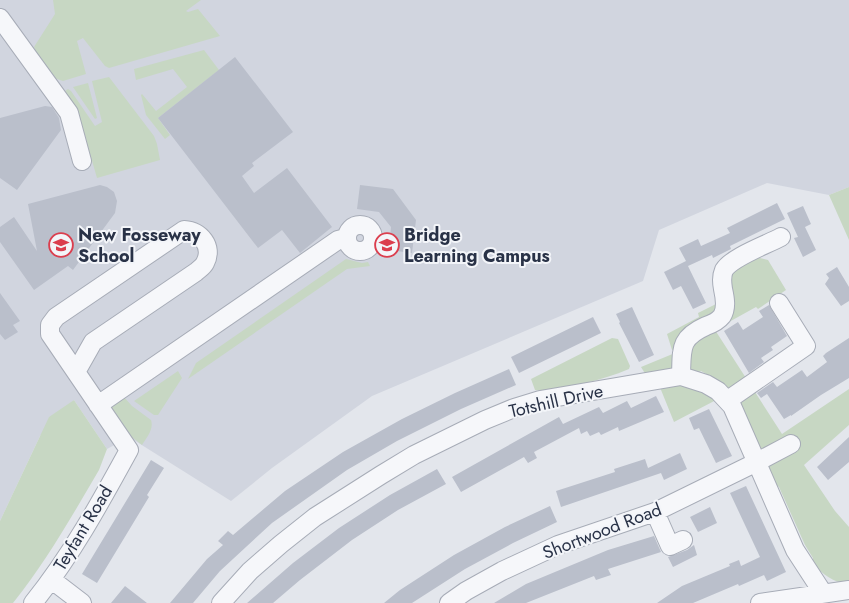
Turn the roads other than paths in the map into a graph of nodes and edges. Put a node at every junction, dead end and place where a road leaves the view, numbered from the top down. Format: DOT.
graph roads {
  1 [pos="0,18"];
  2 [pos="82,161"];
  3 [pos="781,237"];
  4 [pos="346,238"];
  5 [pos="780,303"];
  6 [pos="76,372"];
  7 [pos="681,376"];
  8 [pos="728,400"];
  9 [pos="98,405"];
  10 [pos="791,444"];
  11 [pos="757,462"];
  12 [pos="655,512"];
  13 [pos="683,540"];
  14 [pos="52,580"];
  15 [pos="849,590"];
  16 [pos="823,593"];
  17 [pos="33,603"];
  18 [pos="82,603"];
  19 [pos="221,603"];
  20 [pos="449,603"];
  21 [pos="760,603"];
  1 -- 2 [label="street"];
  3 -- 7 [label="street"];
  4 -- 9 [label="street"];
  5 -- 8 [label="street"];
  6 -- 6 [label="street"];
  6 -- 9 [label="street"];
  7 -- 8 [label="street, Totshill Drive"];
  7 -- 19 [label="street, Totshill Drive"];
  8 -- 11 [label="street, Totshill Drive"];
  9 -- 14 [label="street, Teyfant Road"];
  10 -- 11 [label="street, Shortwood Road"];
  11 -- 12 [label="street, Shortwood Road"];
  11 -- 16 [label="street, Totshill Drive"];
  12 -- 13 [label="street"];
  12 -- 20 [label="street, Shortwood Road"];
  14 -- 17 [label="street, Teyfant Road"];
  14 -- 18 [label="street"];
  15 -- 16 [label="street"];
  16 -- 21 [label="street"];
}
